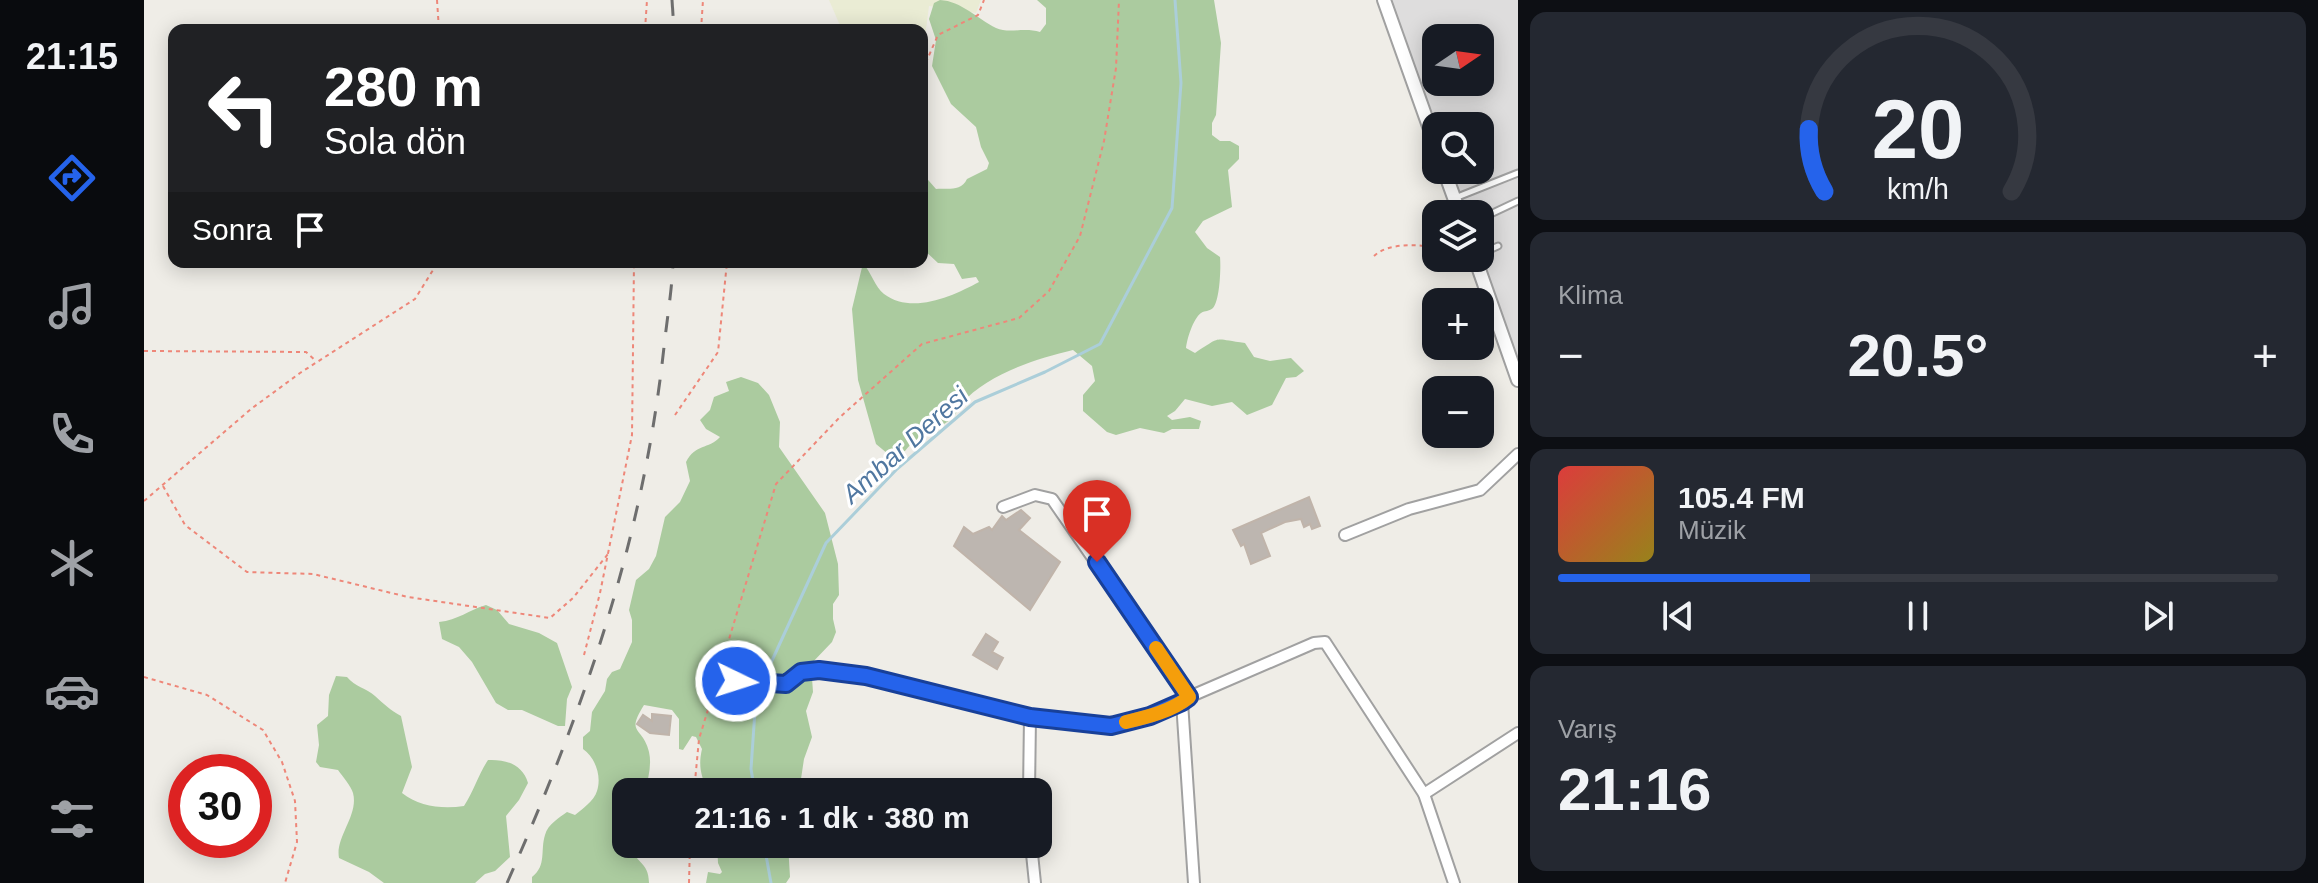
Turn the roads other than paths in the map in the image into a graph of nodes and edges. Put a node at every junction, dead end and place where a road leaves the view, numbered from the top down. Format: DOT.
graph roads {
  1 [pos="1384,0"];
  2 [pos="1424,112"];
  3 [pos="1518,173"];
  4 [pos="1449,184"];
  5 [pos="1454,199"];
  6 [pos="1518,201"];
  7 [pos="1494,212"];
  8 [pos="1498,246"];
  9 [pos="1494,248"];
  10 [pos="1480,272"];
  11 [pos="1518,380"];
  12 [pos="1518,454"];
  13 [pos="1003,507"];
  14 [pos="1345,535"];
  15 [pos="717,680"];
  16 [pos="1186,700"];
  17 [pos="1030,717"];
  18 [pos="1518,733"];
  19 [pos="1029,778"];
  20 [pos="1424,794"];
  21 [pos="1032,858"];
  22 [pos="1035,883"];
  23 [pos="1194,883"];
  24 [pos="1454,883"];
  1 -- 2 [label="street"];
  3 -- 5 [label="lane"];
  4 -- 5 [label="street"];
  6 -- 7 [label="lane"];
  8 -- 9 [label="lane"];
  10 -- 11 [label="street"];
  12 -- 14 [label="street"];
  13 -- 16 [label="street"];
  15 -- 17 [label="street"];
  16 -- 17 [label="street"];
  16 -- 20 [label="street"];
  16 -- 23 [label="street"];
  17 -- 19 [label="street"];
  18 -- 20 [label="street"];
  20 -- 24 [label="street"];
  21 -- 22 [label="street"];
}
